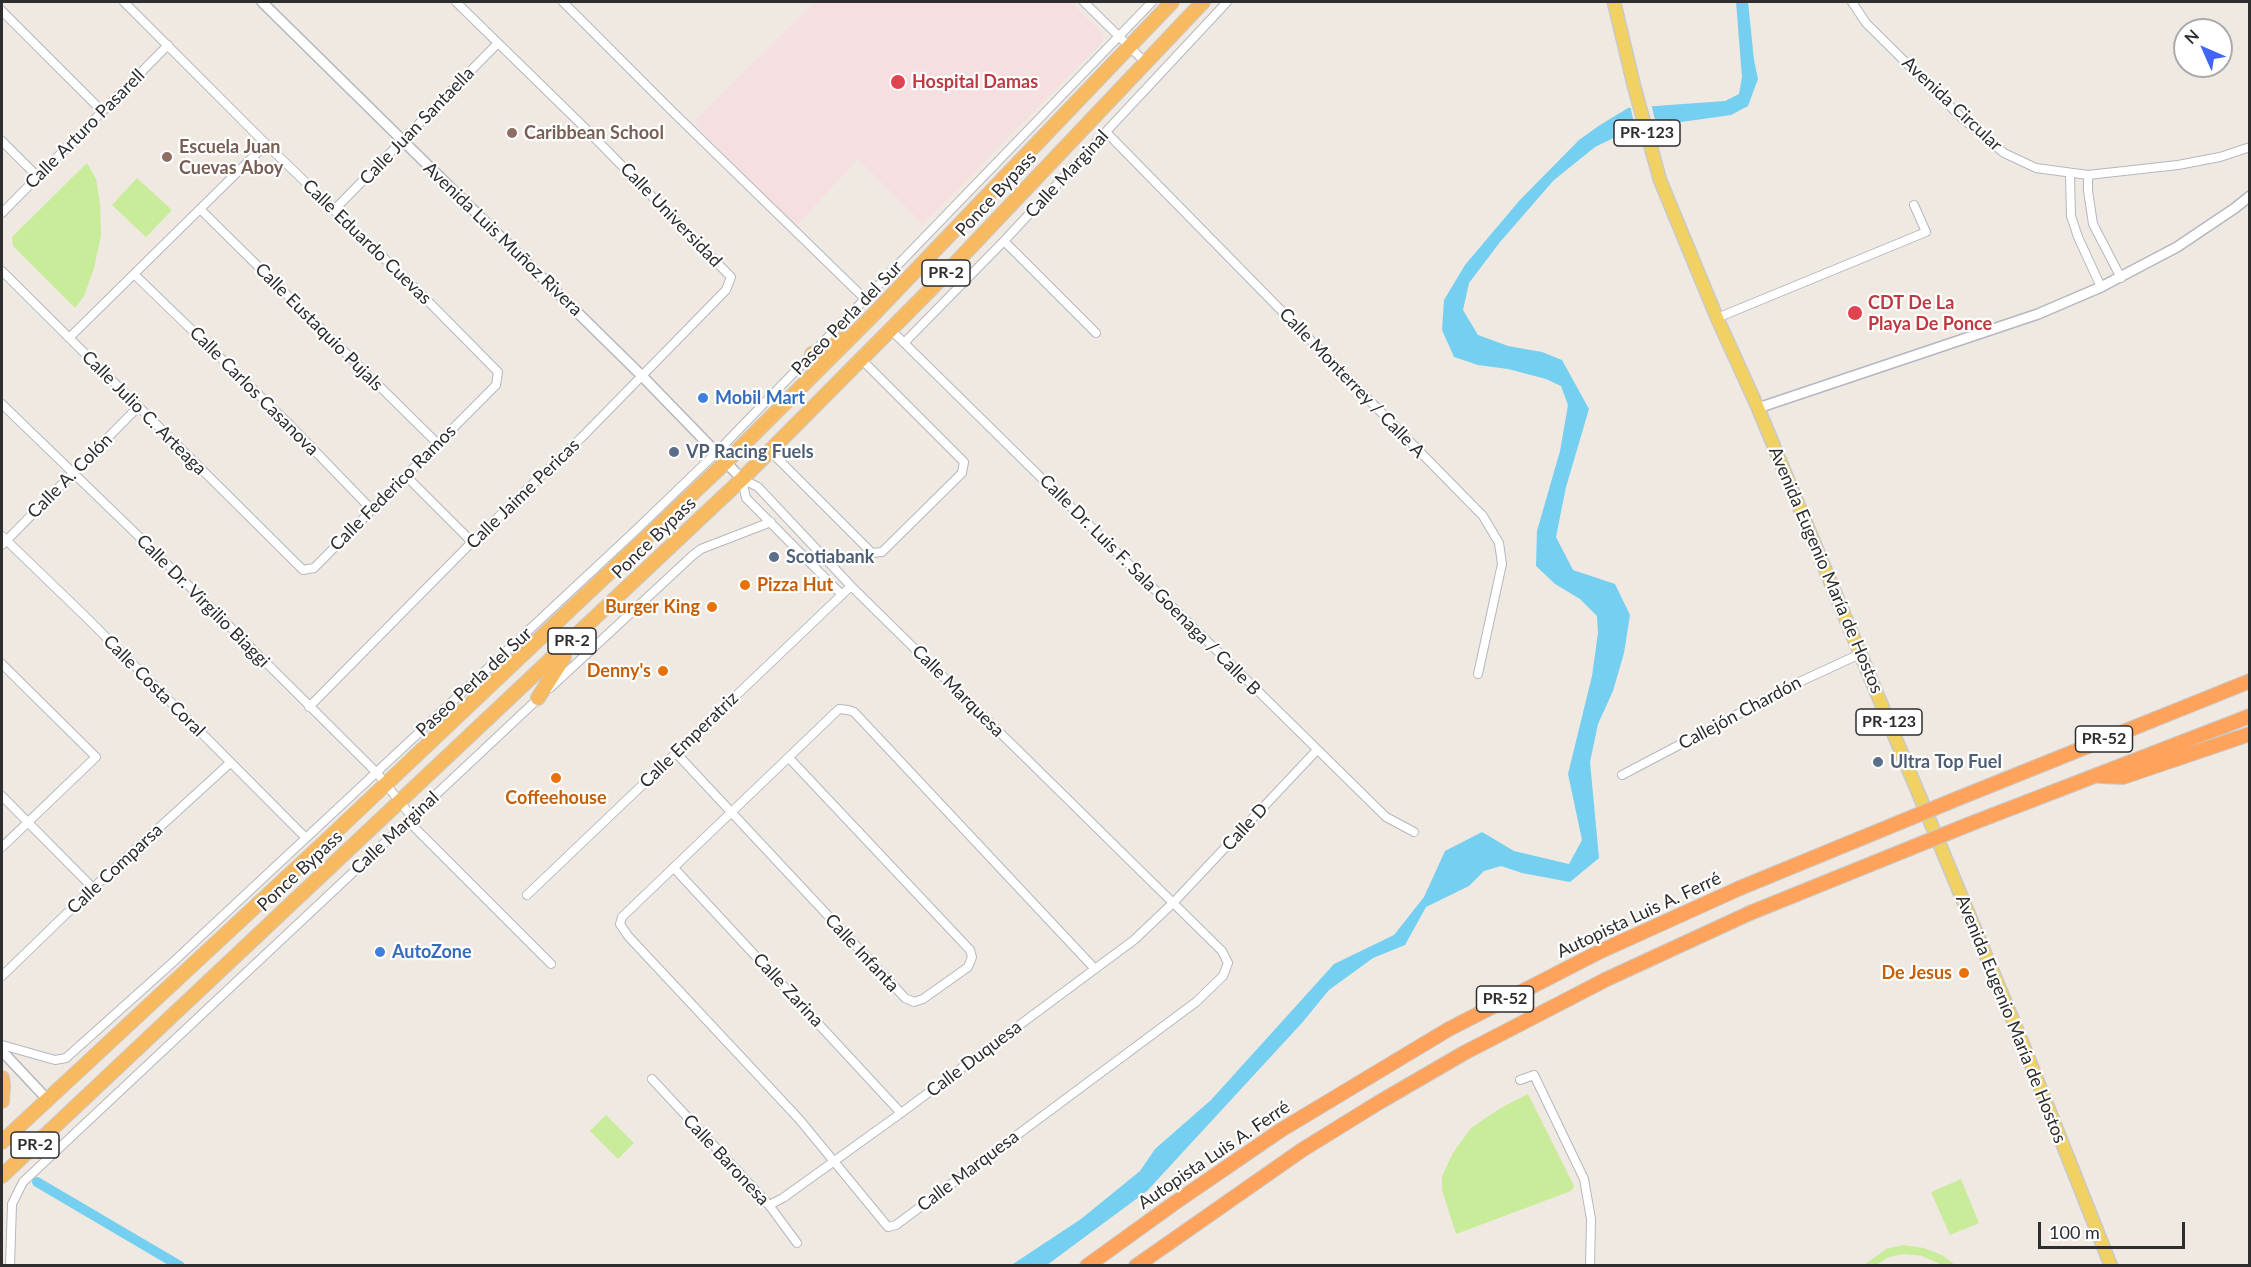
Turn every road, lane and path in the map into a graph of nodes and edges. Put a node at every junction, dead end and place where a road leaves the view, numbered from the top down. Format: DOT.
graph roads {
  1 [pos="124,2"];
  2 [pos="262,2"];
  3 [pos="456,2"];
  4 [pos="563,2"];
  5 [pos="1084,2"];
  6 [pos="1152,2"];
  7 [pos="1172,2"];
  8 [pos="1203,2"];
  9 [pos="1227,2"];
  10 [pos="1614,2"];
  11 [pos="1852,2"];
  12 [pos="2,11"];
  13 [pos="1119,36"];
  14 [pos="498,43"];
  15 [pos="168,45"];
  16 [pos="1130,47"];
  17 [pos="1146,63"];
  18 [pos="102,111"];
  19 [pos="1106,132"];
  20 [pos="2,141"];
  21 [pos="402,141"];
  22 [pos="266,144"];
  23 [pos="2250,147"];
  24 [pos="2070,174"];
  25 [pos="2088,175"];
  26 [pos="38,177"];
  27 [pos="2250,196"];
  28 [pos="1914,205"];
  29 [pos="200,209"];
  30 [pos="335,209"];
  31 [pos="2,213"];
  32 [pos="1004,241"];
  33 [pos="2,271"];
  34 [pos="134,274"];
  35 [pos="731,277"];
  36 [pos="2121,278"];
  37 [pos="2101,287"];
  38 [pos="865,299"];
  39 [pos="1717,318"];
  40 [pos="891,330"];
  41 [pos="1096,333"];
  42 [pos="854,334"];
  43 [pos="69,338"];
  44 [pos="904,343"];
  45 [pos="812,354"];
  46 [pos="862,360"];
  47 [pos="642,376"];
  48 [pos="496,385"];
  49 [pos="2,404"];
  50 [pos="138,407"];
  51 [pos="1758,408"];
  52 [pos="438,444"];
  53 [pos="770,451"];
  54 [pos="722,457"];
  55 [pos="72,474"];
  56 [pos="406,476"];
  57 [pos="742,479"];
  58 [pos="372,510"];
  59 [pos="771,522"];
  60 [pos="3,540"];
  61 [pos="472,542"];
  62 [pos="817,549"];
  63 [pos="287,555"];
  64 [pos="806,559"];
  65 [pos="851,586"];
  66 [pos="842,595"];
  67 [pos="585,629"];
  68 [pos="1860,654"];
  69 [pos="2,664"];
  70 [pos="1478,674"];
  71 [pos="2250,681"];
  72 [pos="538,698"];
  73 [pos="309,707"];
  74 [pos="2250,717"];
  75 [pos="2250,734"];
  76 [pos="1317,750"];
  77 [pos="676,753"];
  78 [pos="790,759"];
  79 [pos="230,763"];
  80 [pos="1622,775"];
  81 [pos="2095,776"];
  82 [pos="381,779"];
  83 [pos="2,796"];
  84 [pos="400,802"];
  85 [pos="730,813"];
  86 [pos="410,819"];
  87 [pos="27,822"];
  88 [pos="1414,832"];
  89 [pos="306,838"];
  90 [pos="2,847"];
  91 [pos="674,868"];
  92 [pos="93,888"];
  93 [pos="527,895"];
  94 [pos="1173,903"];
  95 [pos="551,964"];
  96 [pos="1095,969"];
  97 [pos="2,975"];
  98 [pos="2,1045"];
  99 [pos="2,1051"];
  100 [pos="2,1078"];
  101 [pos="652,1079"];
  102 [pos="1520,1080"];
  103 [pos="47,1099"];
  104 [pos="2,1101"];
  105 [pos="901,1113"];
  106 [pos="2,1142"];
  107 [pos="835,1161"];
  108 [pos="2,1176"];
  109 [pos="769,1205"];
  110 [pos="797,1243"];
  111 [pos="10,1266"];
  112 [pos="1087,1266"];
  113 [pos="1136,1266"];
  114 [pos="1590,1266"];
  115 [pos="2111,1266"];
  1 -- 15 [label="street, Calle Eduardo Cuevas"];
  2 -- 21 [label="street, Avenida Luis Muñoz Rivera"];
  3 -- 14 [label="street, Calle Universidad"];
  4 -- 38 [label="street"];
  5 -- 13 [label="street"];
  6 -- 13 [label="street, Paseo Perla del Sur"];
  7 -- 16 [label="highway, Ponce Bypass / PR-2"];
  8 -- 17 [label="highway, Ponce Bypass / PR-2"];
  9 -- 19 [label="street, Calle Marginal"];
  10 -- 39 [label="main road, Avenida Eugenio María de Hostos / PR-123"];
  11 -- 24 [label="street, Avenida Circular"];
  12 -- 18 [label="street"];
  13 -- 16 [label="street"];
  13 -- 38 [label="street, Paseo Perla del Sur"];
  14 -- 21 [label="street, Calle Juan Santaella"];
  14 -- 35 [label="street, Calle Universidad"];
  15 -- 18 [label="street, Calle Arturo Pasarell"];
  15 -- 22 [label="street, Calle Eduardo Cuevas"];
  16 -- 17 [label="street"];
  16 -- 42 [label="highway, Ponce Bypass / PR-2"];
  17 -- 40 [label="highway, Ponce Bypass / PR-2"];
  18 -- 26 [label="street, Calle Arturo Pasarell"];
  19 -- 32 [label="street, Calle Marginal"];
  19 -- 70 [label="street, Calle Monterrey / Calle A"];
  20 -- 26 [label="street"];
  21 -- 30 [label="street, Calle Juan Santaella"];
  21 -- 47 [label="street, Avenida Luis Muñoz Rivera"];
  22 -- 29 [label="street"];
  22 -- 30 [label="street, Calle Eduardo Cuevas"];
  23 -- 25 [label="street, Avenida Circular"];
  24 -- 25 [label="street, Avenida Circular"];
  24 -- 37 [label="street"];
  25 -- 36 [label="street"];
  26 -- 31 [label="street, Calle Arturo Pasarell"];
  27 -- 36 [label="street"];
  28 -- 39 [label="street"];
  29 -- 34 [label="street"];
  29 -- 52 [label="street, Calle Eustaquio Pujals"];
  30 -- 48 [label="street, Calle Eduardo Cuevas"];
  32 -- 41 [label="street"];
  32 -- 44 [label="street, Calle Marginal"];
  33 -- 43 [label="street, Calle Julio C. Arteaga"];
  34 -- 43 [label="street"];
  34 -- 58 [label="street, Calle Carlos Casanova"];
  35 -- 47 [label="street, Calle Jaime Pericas"];
  36 -- 37 [label="street"];
  37 -- 51 [label="street"];
  38 -- 45 [label="street, Paseo Perla del Sur"];
  39 -- 51 [label="main road, Avenida Eugenio María de Hostos / PR-123"];
  40 -- 44 [label="street, Calle Dr. Luis F. Sala Goenaga / Calle B"];
  40 -- 46 [label="highway, Ponce Bypass / PR-2"];
  42 -- 45 [label="highway"];
  42 -- 54 [label="highway, Ponce Bypass / PR-2"];
  43 -- 50 [label="street, Calle Julio C. Arteaga"];
  44 -- 76 [label="street, Calle Dr. Luis F. Sala Goenaga / Calle B"];
  45 -- 54 [label="street, Paseo Perla del Sur"];
  46 -- 53 [label="highway, Ponce Bypass / PR-2"];
  46 -- 53 [label="street"];
  47 -- 54 [label="street, Avenida Luis Muñoz Rivera"];
  47 -- 61 [label="street, Calle Jaime Pericas"];
  48 -- 52 [label="street, Calle Federico Ramos"];
  49 -- 55 [label="street, Calle Dr. Virgilio Biaggi"];
  50 -- 55 [label="street, Calle A. Colón"];
  50 -- 63 [label="street, Calle Julio C. Arteaga"];
  51 -- 68 [label="main road, Avenida Eugenio María de Hostos / PR-123"];
  52 -- 56 [label="street, Calle Federico Ramos"];
  53 -- 57 [label="highway, Ponce Bypass / PR-2"];
  54 -- 57 [label="street, Avenida Luis Muñoz Rivera"];
  54 -- 82 [label="highway, Ponce Bypass / PR-2"];
  55 -- 60 [label="street, Calle A. Colón"];
  55 -- 73 [label="street, Calle Dr. Virgilio Biaggi"];
  56 -- 58 [label="street, Calle Federico Ramos"];
  56 -- 61 [label="street"];
  57 -- 59 [label="street"];
  57 -- 62 [label="street, Calle Marquesa"];
  57 -- 67 [label="highway, Ponce Bypass / PR-2"];
  58 -- 63 [label="street, Calle Federico Ramos"];
  59 -- 64 [label="street"];
  59 -- 72 [label="street, Calle Marginal"];
  60 -- 79 [label="street, Calle Costa Coral"];
  61 -- 73 [label="street, Calle Jaime Pericas"];
  62 -- 64 [label="street"];
  62 -- 65 [label="street, Calle Marquesa"];
  64 -- 66 [label="street"];
  65 -- 66 [label="street, Calle Emperatriz"];
  65 -- 94 [label="street, Calle Marquesa"];
  66 -- 77 [label="street, Calle Emperatriz"];
  67 -- 72 [label="highway"];
  67 -- 84 [label="highway, Ponce Bypass / PR-2"];
  68 -- 80 [label="street, Callejón Chardón"];
  68 -- 115 [label="main road, Avenida Eugenio María de Hostos / PR-123"];
  69 -- 87 [label="street"];
  71 -- 112 [label="highway, Autopista Luis A. Ferré / PR-52, bridge"];
  72 -- 86 [label="street, Calle Marginal"];
  73 -- 82 [label="street, Calle Dr. Virgilio Biaggi"];
  74 -- 81 [label="highway, PR-52"];
  75 -- 81 [label="highway"];
  76 -- 88 [label="street, Calle Dr. Luis F. Sala Goenaga / Calle B"];
  76 -- 94 [label="street, Calle D"];
  77 -- 85 [label="street, Calle Infanta"];
  77 -- 93 [label="street, Calle Emperatriz"];
  78 -- 85 [label="street, Calle Marquesa"];
  78 -- 85 [label="street, Calle Infanta"];
  78 -- 96 [label="street, Calle Marquesa"];
  79 -- 89 [label="street, Calle Costa Coral"];
  79 -- 92 [label="street, Calle Comparsa"];
  81 -- 113 [label="highway, PR-52, bridge"];
  82 -- 84 [label="street, Calle Dr. Virgilio Biaggi"];
  82 -- 89 [label="street"];
  82 -- 103 [label="highway, Ponce Bypass / PR-2"];
  83 -- 87 [label="street"];
  84 -- 86 [label="street, Calle Dr. Virgilio Biaggi"];
  84 -- 108 [label="highway, Ponce Bypass / PR-2"];
  85 -- 91 [label="street, Calle Marquesa"];
  86 -- 95 [label="street, Calle Dr. Virgilio Biaggi"];
  86 -- 111 [label="street, Calle Marginal"];
  87 -- 90 [label="street"];
  87 -- 92 [label="street"];
  89 -- 98 [label="street"];
  91 -- 105 [label="street, Calle Zarina"];
  91 -- 107 [label="street, Calle Marquesa"];
  92 -- 97 [label="street, Calle Comparsa"];
  94 -- 96 [label="street, Calle Duquesa"];
  94 -- 107 [label="street, Calle Marquesa"];
  96 -- 105 [label="street, Calle Duquesa"];
  99 -- 103 [label="street"];
  100 -- 104 [label="highway"];
  101 -- 109 [label="street, Calle Baronesa"];
  102 -- 114 [label="street"];
  103 -- 106 [label="highway, Ponce Bypass / PR-2"];
  105 -- 107 [label="street, Calle Duquesa"];
  107 -- 109 [label="street, Calle Duquesa"];
  109 -- 110 [label="street, Calle Baronesa"];
}
